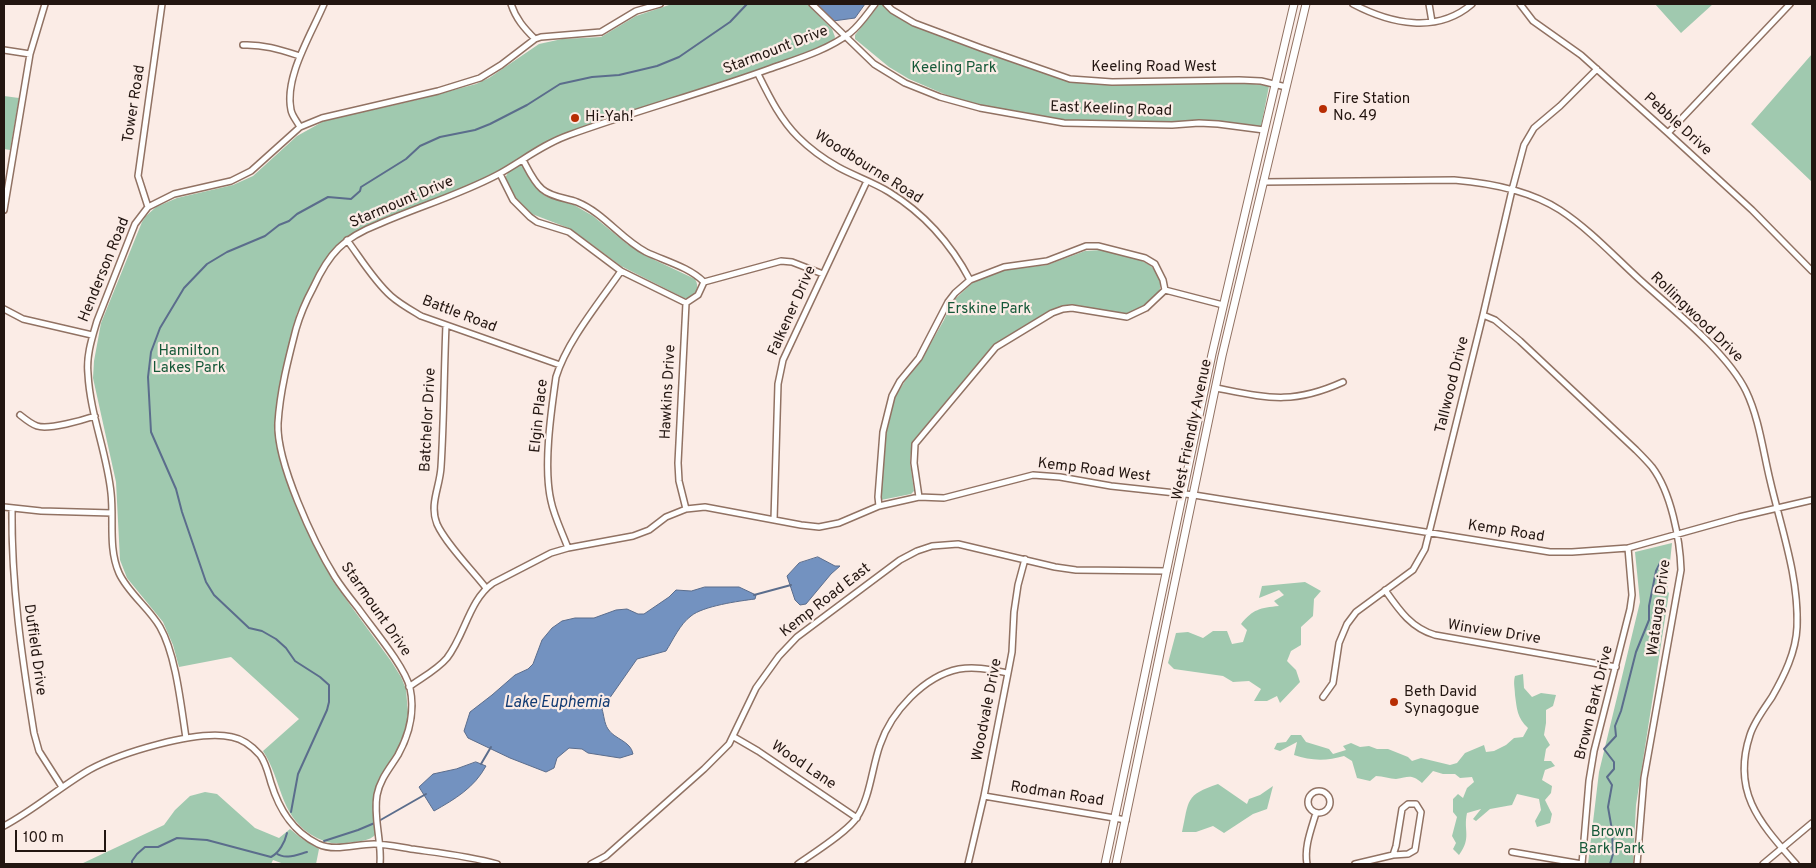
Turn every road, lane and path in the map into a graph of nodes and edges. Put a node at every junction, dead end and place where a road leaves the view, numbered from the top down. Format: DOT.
graph roads {
  1 [pos="45,4"];
  2 [pos="162,4"];
  3 [pos="324,4"];
  4 [pos="511,4"];
  5 [pos="660,4"];
  6 [pos="812,4"];
  7 [pos="875,4"];
  8 [pos="886,4"];
  9 [pos="1294,4"];
  10 [pos="1306,4"];
  11 [pos="1353,4"];
  12 [pos="1429,4"];
  13 [pos="1472,4"];
  14 [pos="1520,4"];
  15 [pos="1790,4"];
  16 [pos="648,5"];
  17 [pos="1432,22"];
  18 [pos="845,36"];
  19 [pos="535,39"];
  20 [pos="243,45"];
  21 [pos="4,50"];
  22 [pos="30,54"];
  23 [pos="300,56"];
  24 [pos="1596,69"];
  25 [pos="758,74"];
  26 [pos="1275,85"];
  27 [pos="1286,87"];
  28 [pos="300,127"];
  29 [pos="1264,130"];
  30 [pos="1668,133"];
  31 [pos="523,160"];
  32 [pos="500,174"];
  33 [pos="867,181"];
  34 [pos="1263,182"];
  35 [pos="1512,190"];
  36 [pos="148,207"];
  37 [pos="4,210"];
  38 [pos="347,240"];
  39 [pos="620,271"];
  40 [pos="1812,271"];
  41 [pos="823,274"];
  42 [pos="970,280"];
  43 [pos="704,282"];
  44 [pos="1165,290"];
  45 [pos="686,303"];
  46 [pos="1223,305"];
  47 [pos="4,309"];
  48 [pos="1483,315"];
  49 [pos="446,325"];
  50 [pos="92,335"];
  51 [pos="560,365"];
  52 [pos="1343,382"];
  53 [pos="1216,388"];
  54 [pos="20,415"];
  55 [pos="95,416"];
  56 [pos="1183,494"];
  57 [pos="1194,495"];
  58 [pos="919,497"];
  59 [pos="1812,500"];
  60 [pos="879,506"];
  61 [pos="4,507"];
  62 [pos="12,508"];
  63 [pos="686,509"];
  64 [pos="1776,509"];
  65 [pos="112,513"];
  66 [pos="774,520"];
  67 [pos="1430,533"];
  68 [pos="1678,535"];
  69 [pos="568,548"];
  70 [pos="1628,548"];
  71 [pos="1026,559"];
  72 [pos="1167,571"];
  73 [pos="486,588"];
  74 [pos="1385,590"];
  75 [pos="1616,667"];
  76 [pos="1008,673"];
  77 [pos="409,686"];
  78 [pos="1323,698"];
  79 [pos="734,737"];
  80 [pos="186,738"];
  81 [pos="62,787"];
  82 [pos="984,796"];
  83 [pos="1316,813"];
  84 [pos="857,818"];
  85 [pos="1115,818"];
  86 [pos="1126,820"];
  87 [pos="1812,823"];
  88 [pos="4,826"];
  89 [pos="381,845"];
  90 [pos="1782,848"];
  91 [pos="1512,852"];
  92 [pos="1393,855"];
  93 [pos="380,864"];
  94 [pos="497,864"];
  95 [pos="591,864"];
  96 [pos="798,864"];
  97 [pos="968,864"];
  98 [pos="1105,864"];
  99 [pos="1116,864"];
  100 [pos="1308,864"];
  101 [pos="1355,864"];
  102 [pos="1582,864"];
  103 [pos="1637,864"];
  104 [pos="1763,864"];
  105 [pos="1796,864"];
  1 -- 22 [label="street"];
  2 -- 36 [label="street, Tower Road"];
  3 -- 23 [label="street"];
  4 -- 19 [label="street"];
  5 -- 16 [label="street"];
  6 -- 18 [label="street, East Keeling Road"];
  7 -- 18 [label="street, Starmount Drive"];
  8 -- 26 [label="street, Keeling Road West"];
  9 -- 26 [label="main road, West Friendly Avenue"];
  10 -- 27 [label="main road, West Friendly Avenue"];
  11 -- 17 [label="street"];
  12 -- 17 [label="street"];
  13 -- 17 [label="street"];
  14 -- 24 [label="street, Pebble Drive"];
  15 -- 30 [label="street"];
  16 -- 19 [label="street"];
  18 -- 25 [label="street, Starmount Drive"];
  18 -- 29 [label="street, East Keeling Road"];
  19 -- 28 [label="street, Henderson Road"];
  20 -- 23 [label="street"];
  21 -- 22 [label="street"];
  22 -- 37 [label="street"];
  23 -- 28 [label="street"];
  24 -- 30 [label="street, Pebble Drive"];
  24 -- 35 [label="street, Tallwood Drive"];
  25 -- 31 [label="street, Starmount Drive"];
  25 -- 33 [label="street, Woodbourne Road"];
  26 -- 27 [label="street, Keeling Road West"];
  26 -- 29 [label="main road, West Friendly Avenue"];
  27 -- 34 [label="main road, West Friendly Avenue"];
  28 -- 36 [label="street, Henderson Road"];
  29 -- 46 [label="main road, West Friendly Avenue"];
  30 -- 40 [label="street, Pebble Drive"];
  31 -- 32 [label="street, Starmount Drive"];
  31 -- 43 [label="street"];
  32 -- 38 [label="street, Starmount Drive"];
  32 -- 39 [label="street"];
  33 -- 41 [label="street, Falkener Drive"];
  33 -- 42 [label="street, Woodbourne Road"];
  34 -- 35 [label="street, Rollingwood Drive"];
  34 -- 53 [label="main road, West Friendly Avenue"];
  35 -- 48 [label="street, Tallwood Drive"];
  35 -- 64 [label="street, Rollingwood Drive"];
  36 -- 50 [label="street, Henderson Road"];
  38 -- 49 [label="street, Battle Road"];
  38 -- 77 [label="street, Starmount Drive"];
  39 -- 45 [label="street"];
  39 -- 51 [label="street, Elgin Place"];
  41 -- 43 [label="street"];
  41 -- 66 [label="street, Falkener Drive"];
  42 -- 44 [label="street"];
  42 -- 60 [label="street"];
  43 -- 45 [label="street"];
  44 -- 46 [label="street"];
  44 -- 58 [label="street"];
  45 -- 63 [label="street, Hawkins Drive"];
  46 -- 56 [label="main road, West Friendly Avenue"];
  47 -- 50 [label="street"];
  48 -- 67 [label="street, Tallwood Drive"];
  48 -- 68 [label="street, Watauga Drive"];
  49 -- 51 [label="street, Battle Road"];
  49 -- 73 [label="street, Batchelor Drive"];
  50 -- 55 [label="street, Henderson Road"];
  51 -- 69 [label="street, Elgin Place"];
  52 -- 53 [label="street"];
  53 -- 57 [label="main road, West Friendly Avenue"];
  54 -- 55 [label="street"];
  55 -- 65 [label="street, Henderson Road"];
  56 -- 57 [label="street, Kemp Road West"];
  56 -- 58 [label="street, Kemp Road West"];
  56 -- 72 [label="main road, West Friendly Avenue"];
  57 -- 67 [label="street, Kemp Road"];
  57 -- 86 [label="main road, West Friendly Avenue"];
  58 -- 60 [label="street, Kemp Road West"];
  59 -- 64 [label="street, Kemp Road"];
  60 -- 66 [label="street, Kemp Road West"];
  61 -- 62 [label="street"];
  62 -- 65 [label="street"];
  62 -- 81 [label="street, Duffield Drive"];
  63 -- 66 [label="street, Kemp Road West"];
  63 -- 69 [label="street, Kemp Road West"];
  64 -- 68 [label="street, Kemp Road"];
  64 -- 90 [label="street, Rollingwood Drive"];
  65 -- 80 [label="street, Henderson Road"];
  67 -- 70 [label="street, Kemp Road"];
  67 -- 74 [label="street, Tallwood Drive"];
  68 -- 70 [label="street, Kemp Road"];
  68 -- 103 [label="street, Watauga Drive"];
  69 -- 73 [label="street, Kemp Road West"];
  70 -- 75 [label="street, Brown Bark Drive"];
  71 -- 72 [label="street, Kemp Road East"];
  71 -- 76 [label="street, Woodvale Drive"];
  71 -- 79 [label="street, Kemp Road East"];
  72 -- 85 [label="main road, West Friendly Avenue"];
  73 -- 77 [label="street, Kemp Road West"];
  74 -- 75 [label="street, Winview Drive"];
  74 -- 78 [label="street, Tallwood Drive"];
  75 -- 102 [label="street, Brown Bark Drive"];
  76 -- 82 [label="street, Woodvale Drive"];
  76 -- 84 [label="street"];
  77 -- 89 [label="street, Starmount Drive"];
  79 -- 84 [label="street, Wood Lane"];
  79 -- 95 [label="street, Kemp Road East"];
  80 -- 81 [label="street"];
  80 -- 89 [label="street"];
  81 -- 88 [label="street"];
  82 -- 85 [label="street, Rodman Road"];
  82 -- 97 [label="street, Woodvale Drive"];
  83 -- 83 [label="street"];
  83 -- 100 [label="street"];
  84 -- 96 [label="street"];
  85 -- 86 [label="street, Rodman Road"];
  85 -- 98 [label="main road, West Friendly Avenue"];
  86 -- 99 [label="main road, West Friendly Avenue"];
  87 -- 90 [label="street"];
  89 -- 93 [label="street, Starmount Drive"];
  89 -- 94 [label="street"];
  90 -- 104 [label="street"];
  90 -- 105 [label="street, Rollingwood Drive"];
  91 -- 102 [label="street"];
  92 -- 92 [label="street"];
  92 -- 101 [label="street"];
}
